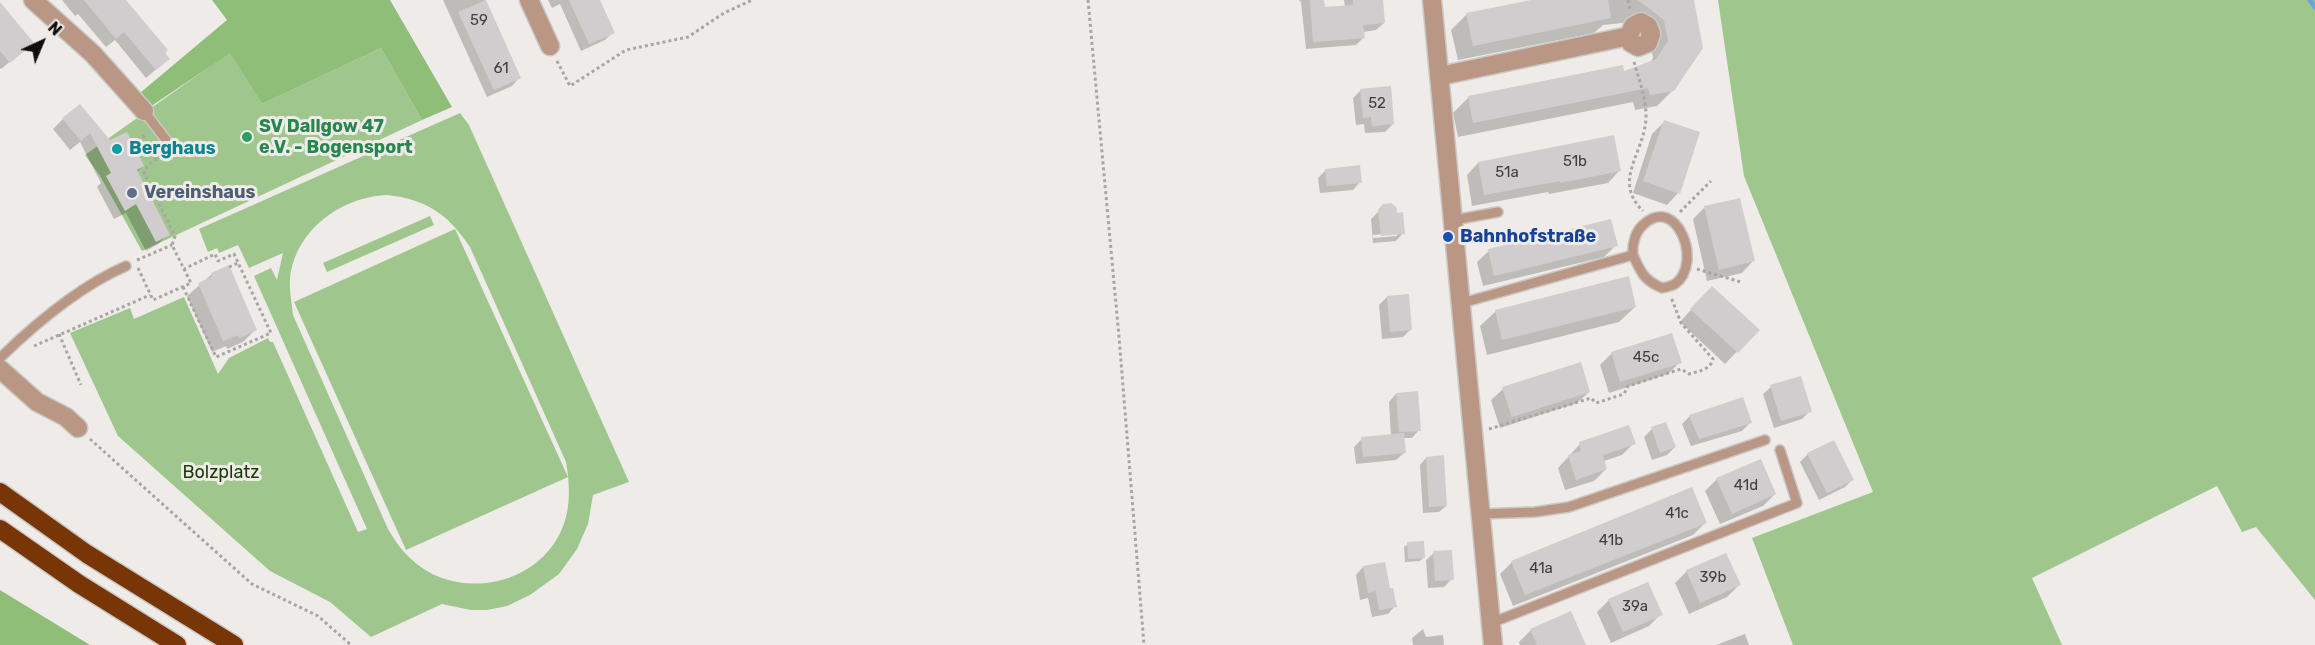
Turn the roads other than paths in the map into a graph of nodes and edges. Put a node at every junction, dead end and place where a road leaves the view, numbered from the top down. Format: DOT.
graph roads {
  1 [pos="33,0"];
  2 [pos="529,0"];
  3 [pos="1432,0"];
  4 [pos="1634,41"];
  5 [pos="550,46"];
  6 [pos="1440,76"];
  7 [pos="144,111"];
  8 [pos="173,149"];
  9 [pos="1498,212"];
  10 [pos="1454,220"];
  11 [pos="1633,255"];
  12 [pos="126,266"];
  13 [pos="1462,303"];
  14 [pos="0,358"];
  15 [pos="0,369"];
  16 [pos="78,428"];
  17 [pos="1765,440"];
  18 [pos="1780,450"];
  19 [pos="0,492"];
  20 [pos="1481,514"];
  21 [pos="0,529"];
  22 [pos="1491,622"];
  23 [pos="177,645"];
  24 [pos="234,645"];
  25 [pos="1493,645"];
  1 -- 7 [label="street"];
  2 -- 5 [label="street"];
  3 -- 6 [label="street"];
  4 -- 6 [label="street"];
  6 -- 10 [label="street"];
  7 -- 8 [label="lane"];
  9 -- 10 [label="lane"];
  10 -- 13 [label="street"];
  11 -- 11 [label="lane"];
  11 -- 13 [label="lane"];
  12 -- 14 [label="lane"];
  13 -- 20 [label="street"];
  15 -- 16 [label="street"];
  17 -- 20 [label="lane"];
  18 -- 22 [label="lane"];
  19 -- 24 [label="highway"];
  20 -- 22 [label="street"];
  21 -- 23 [label="highway"];
  22 -- 25 [label="street"];
}
